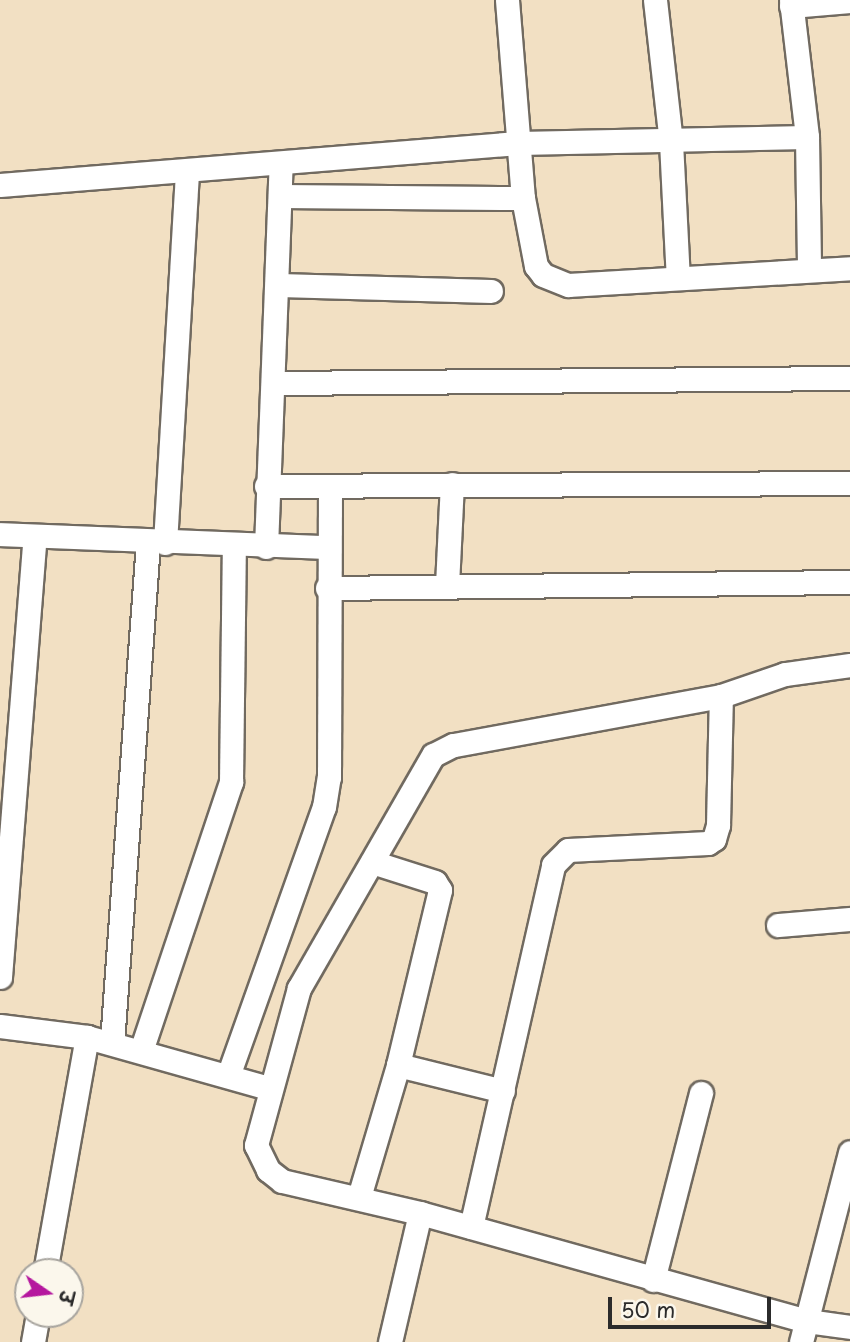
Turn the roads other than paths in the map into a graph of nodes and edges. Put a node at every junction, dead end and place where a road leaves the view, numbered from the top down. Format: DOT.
graph roads {
  1 [pos="507,0"];
  2 [pos="655,0"];
  3 [pos="850,1"];
  4 [pos="791,3"];
  5 [pos="807,137"];
  6 [pos="671,142"];
  7 [pos="518,143"];
  8 [pos="281,164"];
  9 [pos="187,173"];
  10 [pos="0,185"];
  11 [pos="280,196"];
  12 [pos="523,198"];
  13 [pos="850,268"];
  14 [pos="810,270"];
  15 [pos="678,278"];
  16 [pos="279,285"];
  17 [pos="491,291"];
  18 [pos="850,379"];
  19 [pos="275,383"];
  20 [pos="850,483"];
  21 [pos="452,484"];
  22 [pos="266,485"];
  23 [pos="330,487"];
  24 [pos="0,534"];
  25 [pos="35,536"];
  26 [pos="156,543"];
  27 [pos="234,546"];
  28 [pos="266,547"];
  29 [pos="328,547"];
  30 [pos="850,582"];
  31 [pos="447,585"];
  32 [pos="327,588"];
  33 [pos="850,665"];
  34 [pos="721,696"];
  35 [pos="372,862"];
  36 [pos="850,919"];
  37 [pos="778,925"];
  38 [pos="0,977"];
  39 [pos="0,1026"];
  40 [pos="88,1037"];
  41 [pos="112,1043"];
  42 [pos="141,1051"];
  43 [pos="398,1065"];
  44 [pos="228,1076"];
  45 [pos="268,1088"];
  46 [pos="503,1091"];
  47 [pos="701,1093"];
  48 [pos="850,1152"];
  49 [pos="359,1197"];
  50 [pos="844,1199"];
  51 [pos="420,1213"];
  52 [pos="471,1227"];
  53 [pos="48,1258"];
  54 [pos="653,1280"];
  55 [pos="850,1327"];
  56 [pos="804,1331"];
  57 [pos="390,1342"];
  1 -- 7 [label="street"];
  2 -- 6 [label="street"];
  3 -- 4 [label="street"];
  4 -- 5 [label="street"];
  5 -- 6 [label="street"];
  5 -- 14 [label="street"];
  6 -- 7 [label="street"];
  6 -- 15 [label="street"];
  7 -- 8 [label="street"];
  7 -- 12 [label="street"];
  8 -- 9 [label="street"];
  8 -- 11 [label="street"];
  9 -- 10 [label="street"];
  9 -- 26 [label="street"];
  11 -- 12 [label="street"];
  11 -- 16 [label="street"];
  12 -- 15 [label="street"];
  13 -- 14 [label="street"];
  14 -- 15 [label="street"];
  16 -- 17 [label="street"];
  16 -- 19 [label="street"];
  18 -- 19 [label="street"];
  19 -- 22 [label="street"];
  20 -- 21 [label="street"];
  21 -- 23 [label="street"];
  21 -- 31 [label="street"];
  22 -- 23 [label="street"];
  22 -- 28 [label="street"];
  23 -- 29 [label="street"];
  24 -- 25 [label="street"];
  25 -- 26 [label="street"];
  25 -- 38 [label="street"];
  26 -- 27 [label="street"];
  26 -- 41 [label="street"];
  27 -- 28 [label="street"];
  27 -- 42 [label="street"];
  28 -- 29 [label="street"];
  29 -- 32 [label="street"];
  30 -- 31 [label="street"];
  31 -- 32 [label="street"];
  32 -- 44 [label="street"];
  33 -- 34 [label="street"];
  34 -- 35 [label="street"];
  34 -- 46 [label="street"];
  35 -- 43 [label="street"];
  35 -- 45 [label="street"];
  36 -- 37 [label="street"];
  39 -- 40 [label="street"];
  40 -- 41 [label="street"];
  40 -- 53 [label="street"];
  41 -- 42 [label="street"];
  42 -- 44 [label="street"];
  43 -- 46 [label="street"];
  43 -- 49 [label="street"];
  44 -- 45 [label="street"];
  45 -- 49 [label="street"];
  46 -- 52 [label="street"];
  47 -- 54 [label="street"];
  48 -- 50 [label="street"];
  49 -- 51 [label="street"];
  50 -- 56 [label="street"];
  51 -- 52 [label="street"];
  51 -- 57 [label="street"];
  52 -- 54 [label="street"];
  54 -- 56 [label="street"];
  55 -- 56 [label="street"];
}
